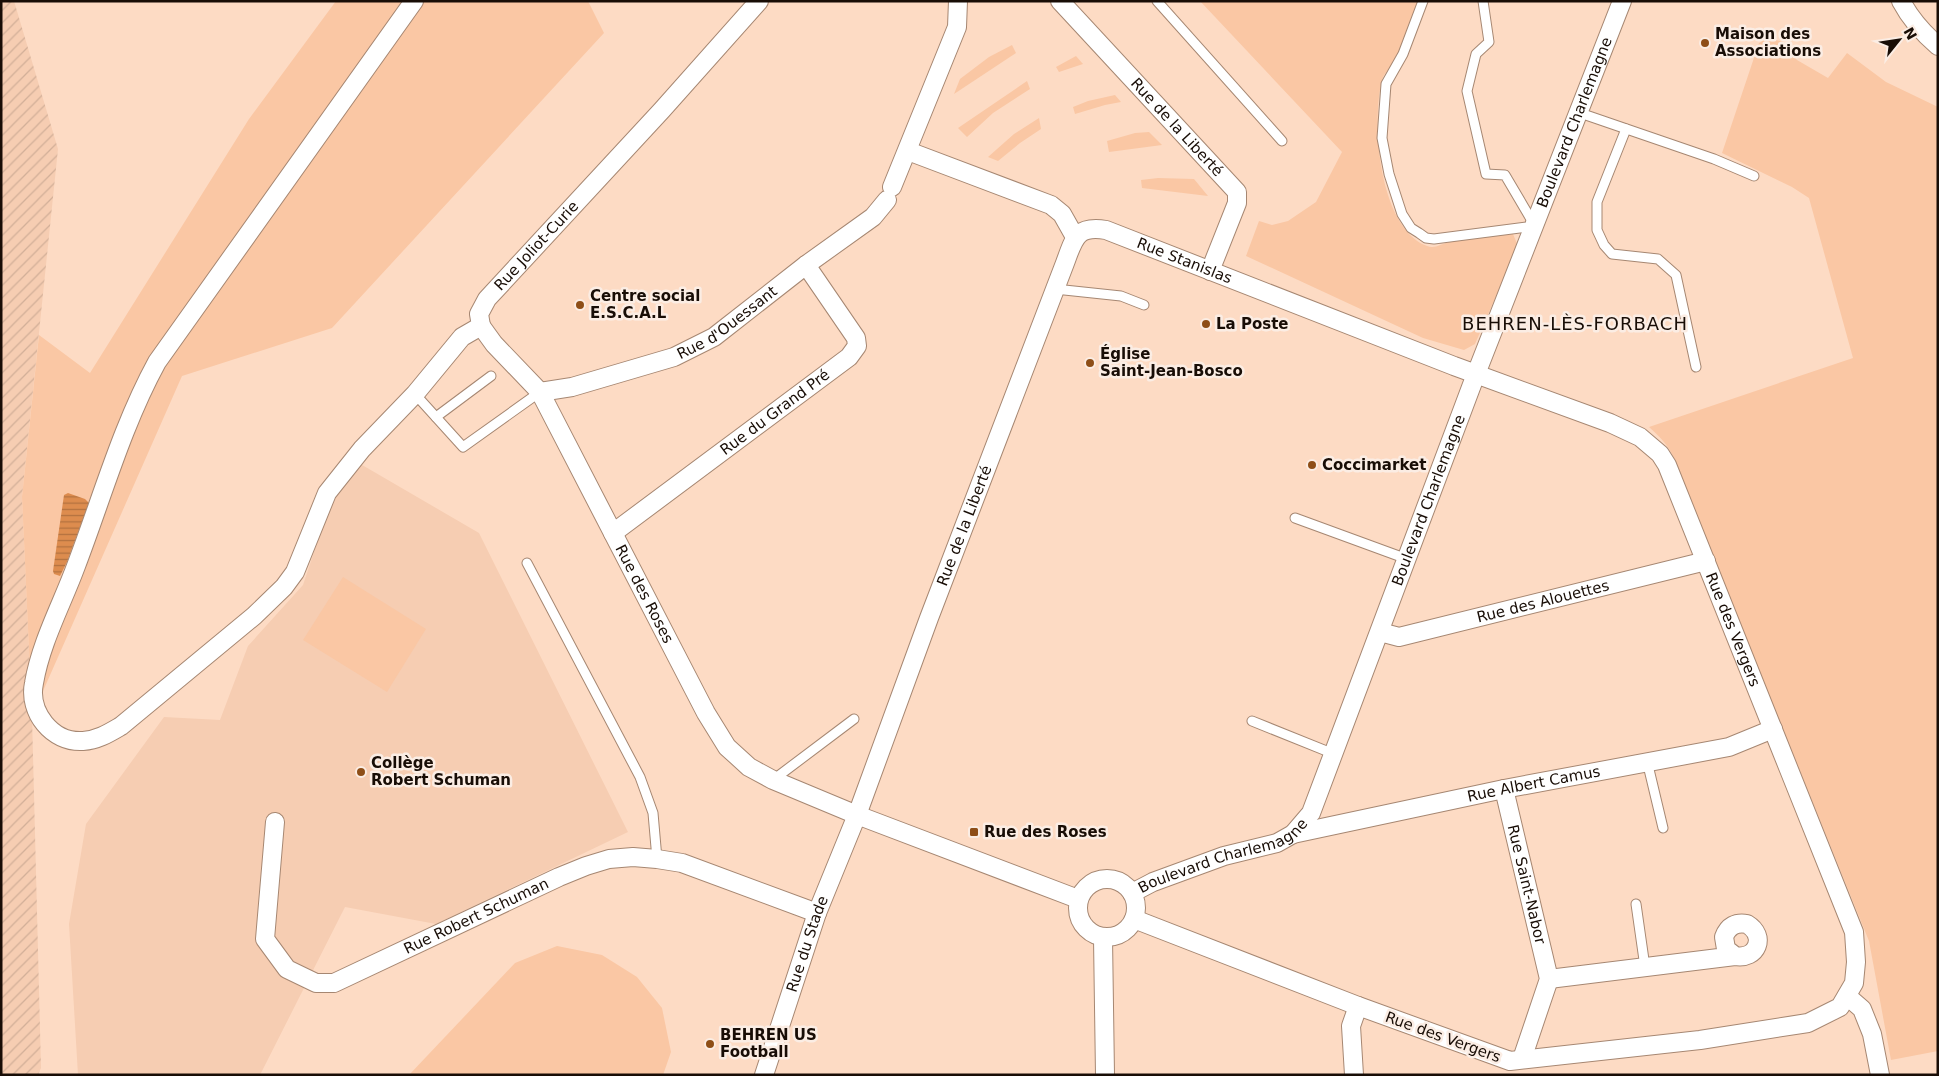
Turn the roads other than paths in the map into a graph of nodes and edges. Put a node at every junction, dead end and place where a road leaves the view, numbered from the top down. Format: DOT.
graph roads {
  1 [pos="414,1"];
  2 [pos="759,1"];
  3 [pos="958,1"];
  4 [pos="1060,1"];
  5 [pos="1157,1"];
  6 [pos="1423,1"];
  7 [pos="1483,1"];
  8 [pos="1901,1"];
  9 [pos="1620,2"];
  10 [pos="1938,46"];
  11 [pos="1580,113"];
  12 [pos="1626,129"];
  13 [pos="1282,141"];
  14 [pos="908,151"];
  15 [pos="1754,176"];
  16 [pos="1535,226"];
  17 [pos="1075,237"];
  18 [pos="806,265"];
  19 [pos="1210,271"];
  20 [pos="1055,289"];
  21 [pos="1144,305"];
  22 [pos="481,326"];
  23 [pos="1696,367"];
  24 [pos="1476,374"];
  25 [pos="491,376"];
  26 [pos="540,392"];
  27 [pos="415,394"];
  28 [pos="436,417"];
  29 [pos="1295,518"];
  30 [pos="613,533"];
  31 [pos="1407,559"];
  32 [pos="1706,561"];
  33 [pos="527,563"];
  34 [pos="1380,632"];
  35 [pos="854,719"];
  36 [pos="1252,720"];
  37 [pos="1773,729"];
  38 [pos="1334,754"];
  39 [pos="1647,761"];
  40 [pos="773,780"];
  41 [pos="1504,789"];
  42 [pos="857,815"];
  43 [pos="275,822"];
  44 [pos="1663,828"];
  45 [pos="1294,834"];
  46 [pos="657,859"];
  47 [pos="1132,893"];
  48 [pos="1078,900"];
  49 [pos="1636,904"];
  50 [pos="818,913"];
  51 [pos="1134,919"];
  52 [pos="1102,938"];
  53 [pos="1728,957"];
  54 [pos="1645,968"];
  55 [pos="1549,979"];
  56 [pos="1846,996"];
  57 [pos="1358,1006"];
  58 [pos="1522,1059"];
  59 [pos="764,1075"];
  60 [pos="1106,1075"];
  61 [pos="1354,1075"];
  62 [pos="1880,1075"];
  1 -- 27 [label="street"];
  2 -- 22 [label="street, Rue Joliot-Curie"];
  3 -- 14 [label="street, Rue d'Ouessant"];
  4 -- 19 [label="street, Rue de la Liberté"];
  5 -- 13 [label="lane"];
  6 -- 16 [label="lane"];
  7 -- 16 [label="lane"];
  8 -- 10 [label="street"];
  9 -- 11 [label="street, Boulevard Charlemagne"];
  11 -- 12 [label="lane"];
  11 -- 16 [label="street, Boulevard Charlemagne"];
  12 -- 15 [label="lane"];
  12 -- 23 [label="lane"];
  14 -- 17 [label="street"];
  14 -- 18 [label="street, Rue d'Ouessant"];
  16 -- 24 [label="street, Boulevard Charlemagne"];
  17 -- 19 [label="street, Rue Stanislas"];
  17 -- 20 [label="street, Rue de la Liberté"];
  18 -- 26 [label="street, Rue d'Ouessant"];
  18 -- 30 [label="street, Rue du Grand Pré"];
  19 -- 24 [label="street, Rue Stanislas"];
  20 -- 21 [label="lane"];
  20 -- 42 [label="street, Rue de la Liberté"];
  22 -- 26 [label="street, Rue des Roses"];
  22 -- 27 [label="street"];
  24 -- 31 [label="street, Boulevard Charlemagne"];
  24 -- 32 [label="street, Rue des Vergers"];
  25 -- 28 [label="lane"];
  26 -- 28 [label="lane"];
  26 -- 30 [label="street, Rue des Roses"];
  27 -- 28 [label="lane"];
  29 -- 31 [label="lane"];
  30 -- 40 [label="street, Rue des Roses"];
  31 -- 34 [label="street, Boulevard Charlemagne"];
  32 -- 34 [label="street, Rue des Alouettes"];
  32 -- 37 [label="street, Rue des Vergers"];
  33 -- 46 [label="lane"];
  34 -- 38 [label="street, Boulevard Charlemagne"];
  35 -- 40 [label="lane"];
  36 -- 38 [label="lane"];
  37 -- 39 [label="street, Rue Albert Camus"];
  37 -- 56 [label="street, Rue des Vergers"];
  38 -- 45 [label="street, Boulevard Charlemagne"];
  39 -- 41 [label="street, Rue Albert Camus"];
  39 -- 44 [label="lane"];
  40 -- 42 [label="street, Rue des Roses"];
  41 -- 45 [label="street, Rue Albert Camus"];
  41 -- 55 [label="street, Rue Saint-Nabor"];
  42 -- 48 [label="street, Rue des Roses"];
  42 -- 50 [label="street, Rue du Stade"];
  43 -- 46 [label="street, Rue Robert Schuman"];
  45 -- 47 [label="street, Boulevard Charlemagne"];
  46 -- 50 [label="street, Rue Robert Schuman"];
  47 -- 48 [label="street"];
  47 -- 51 [label="street"];
  48 -- 52 [label="street"];
  49 -- 54 [label="lane"];
  50 -- 59 [label="street, Rue du Stade"];
  51 -- 52 [label="street"];
  51 -- 57 [label="street, Rue des Vergers"];
  52 -- 60 [label="street"];
  53 -- 54 [label="street"];
  54 -- 55 [label="street"];
  55 -- 58 [label="street"];
  56 -- 58 [label="street, Rue des Vergers"];
  56 -- 62 [label="street"];
  57 -- 58 [label="street, Rue des Vergers"];
  57 -- 61 [label="street"];
}
